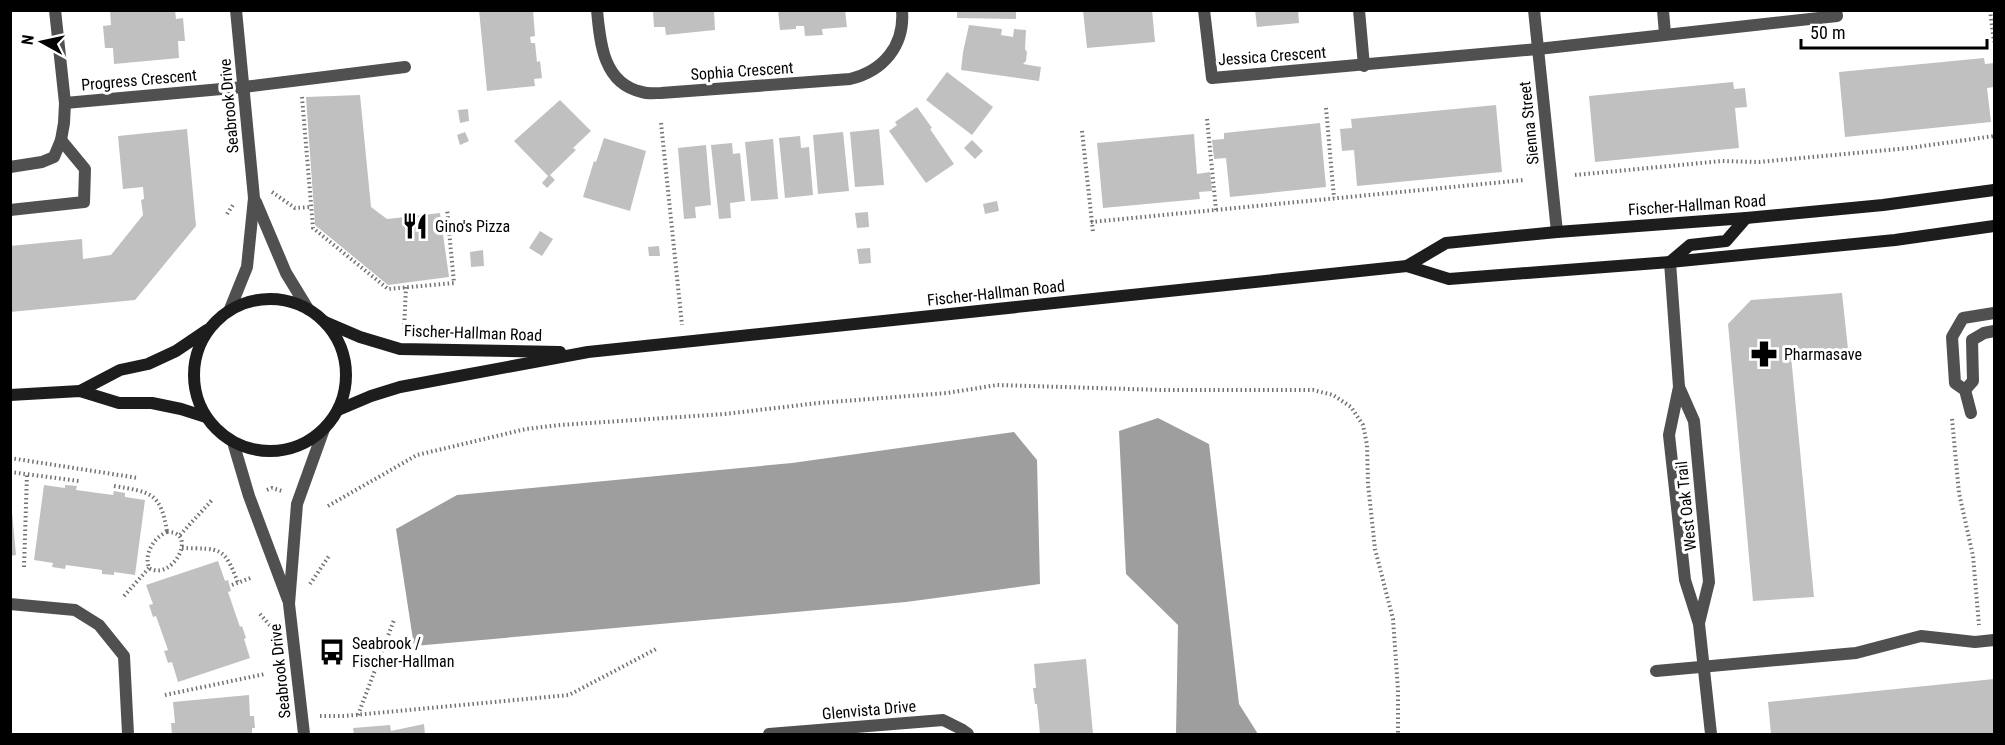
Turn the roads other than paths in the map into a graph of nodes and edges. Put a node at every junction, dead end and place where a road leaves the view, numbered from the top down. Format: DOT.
graph roads {
  1 [pos="54,10"];
  2 [pos="236,10"];
  3 [pos="597,10"];
  4 [pos="902,10"];
  5 [pos="1204,10"];
  6 [pos="1359,10"];
  7 [pos="1534,10"];
  8 [pos="1663,10"];
  9 [pos="1836,10"];
  10 [pos="1665,34"];
  11 [pos="1538,49"];
  12 [pos="1364,66"];
  13 [pos="405,67"];
  14 [pos="244,87"];
  15 [pos="65,103"];
  16 [pos="61,140"];
  17 [pos="10,167"];
  18 [pos="1995,190"];
  19 [pos="254,198"];
  20 [pos="10,210"];
  21 [pos="1746,218"];
  22 [pos="1995,226"];
  23 [pos="1557,232"];
  24 [pos="1670,262"];
  25 [pos="1407,266"];
  26 [pos="230,309"];
  27 [pos="308,309"];
  28 [pos="1995,313"];
  29 [pos="325,322"];
  30 [pos="208,330"];
  31 [pos="1995,331"];
  32 [pos="588,352"];
  33 [pos="1679,387"];
  34 [pos="1965,390"];
  35 [pos="80,391"];
  36 [pos="10,395"];
  37 [pos="338,410"];
  38 [pos="1971,413"];
  39 [pos="206,417"];
  40 [pos="324,429"];
  41 [pos="233,442"];
  42 [pos="10,604"];
  43 [pos="290,604"];
  44 [pos="1699,624"];
  45 [pos="1995,640"];
  46 [pos="1703,666"];
  47 [pos="1656,671"];
  48 [pos="128,735"];
  49 [pos="304,735"];
  50 [pos="768,735"];
  51 [pos="968,735"];
  52 [pos="1711,735"];
  1 -- 15 [label="street"];
  2 -- 14 [label="street, Seabrook Drive"];
  3 -- 4 [label="street, Sophia Crescent"];
  5 -- 12 [label="street, Jessica Crescent"];
  6 -- 12 [label="street"];
  7 -- 11 [label="street, Sienna Street"];
  8 -- 10 [label="street"];
  9 -- 10 [label="street, Jessica Crescent"];
  10 -- 11 [label="street, Jessica Crescent"];
  11 -- 12 [label="street, Jessica Crescent"];
  11 -- 23 [label="street, Sienna Street"];
  13 -- 14 [label="street, Progress Crescent"];
  14 -- 15 [label="street, Progress Crescent"];
  14 -- 19 [label="street, Seabrook Drive"];
  15 -- 16 [label="street, Progress Crescent"];
  16 -- 17 [label="street"];
  16 -- 20 [label="street"];
  18 -- 21 [label="main road, Fischer-Hallman Road"];
  19 -- 26 [label="street, Seabrook Drive"];
  19 -- 27 [label="street, Seabrook Drive"];
  21 -- 23 [label="main road, Fischer-Hallman Road"];
  21 -- 24 [label="main road"];
  22 -- 24 [label="main road, Fischer-Hallman Road"];
  23 -- 25 [label="main road, Fischer-Hallman Road"];
  24 -- 25 [label="main road, Fischer-Hallman Road"];
  24 -- 33 [label="street, West Oak Trail"];
  25 -- 32 [label="main road, Fischer-Hallman Road"];
  26 -- 27 [label="main road"];
  26 -- 30 [label="main road"];
  27 -- 29 [label="main road"];
  28 -- 34 [label="street"];
  29 -- 32 [label="main road, Fischer-Hallman Road"];
  29 -- 37 [label="main road"];
  30 -- 35 [label="main road"];
  30 -- 39 [label="main road"];
  31 -- 34 [label="street"];
  32 -- 37 [label="main road, Fischer-Hallman Road"];
  33 -- 44 [label="street, West Oak Trail"];
  33 -- 44 [label="street, West Oak Trail"];
  34 -- 38 [label="street"];
  35 -- 36 [label="main road"];
  35 -- 39 [label="main road"];
  37 -- 40 [label="main road"];
  39 -- 41 [label="main road"];
  40 -- 41 [label="main road"];
  40 -- 43 [label="street, Seabrook Drive"];
  41 -- 43 [label="street, Seabrook Drive"];
  42 -- 48 [label="street"];
  43 -- 49 [label="street, Seabrook Drive"];
  44 -- 46 [label="street, West Oak Trail"];
  45 -- 46 [label="street"];
  46 -- 47 [label="street"];
  46 -- 52 [label="street, West Oak Trail"];
  50 -- 51 [label="street, Glenvista Drive"];
}
